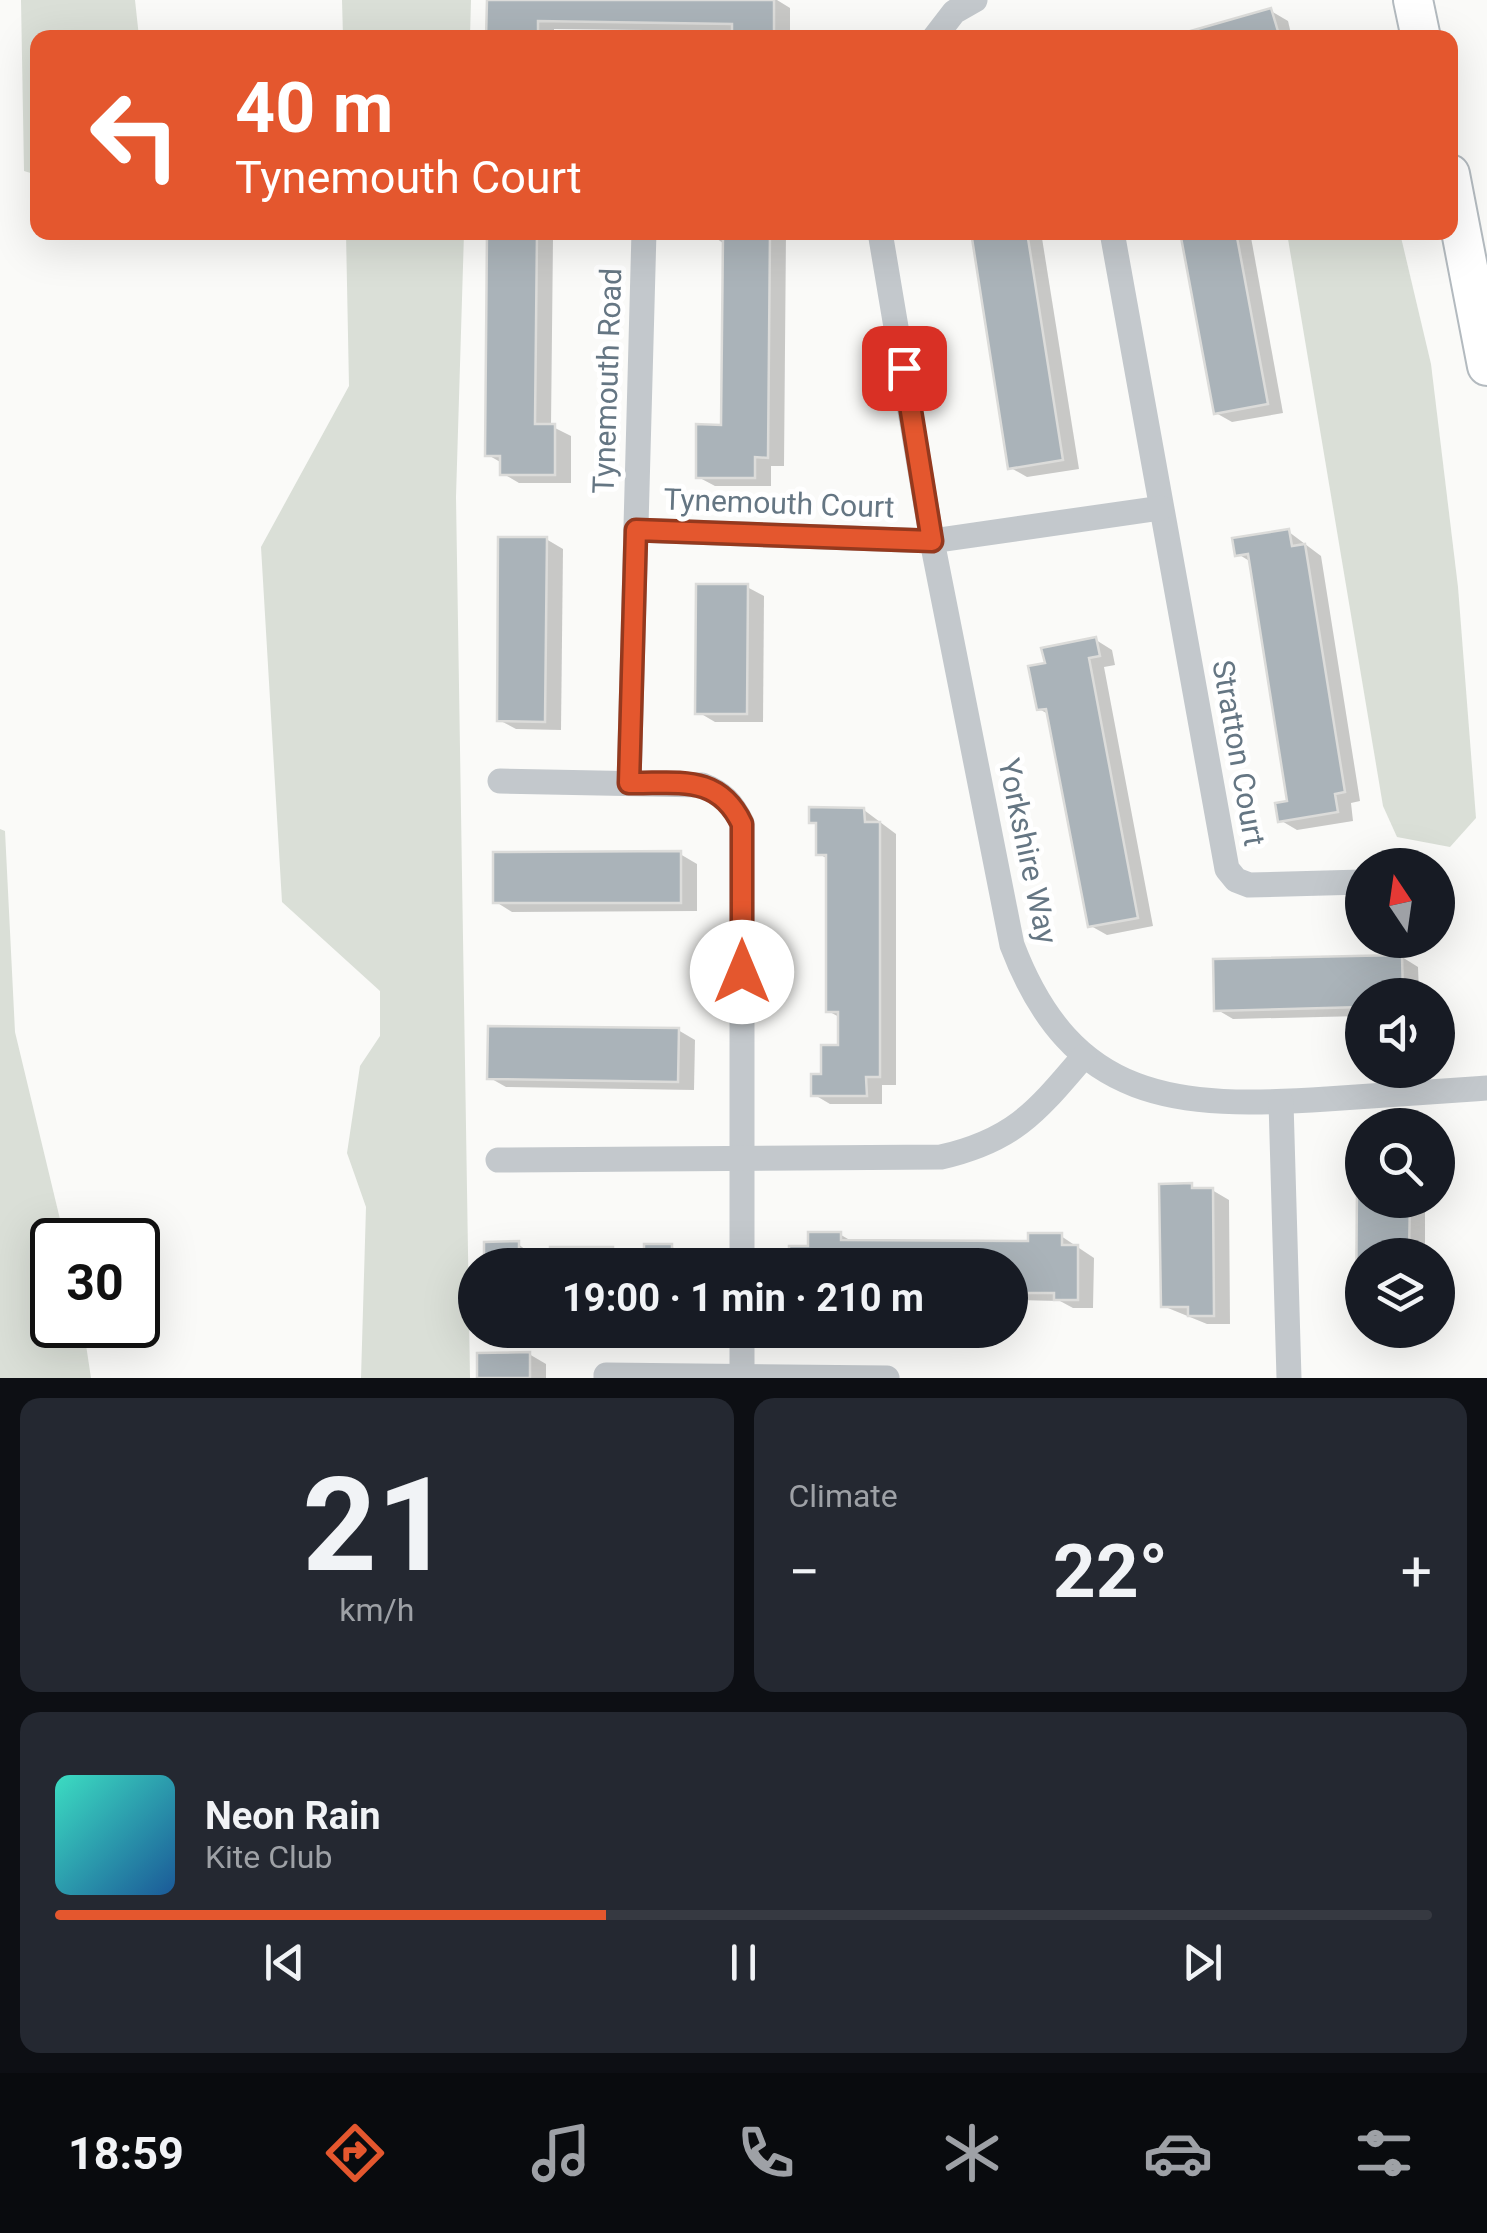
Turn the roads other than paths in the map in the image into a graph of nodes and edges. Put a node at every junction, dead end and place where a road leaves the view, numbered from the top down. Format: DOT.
graph roads {
  1 [pos="1414,0"];
  2 [pos="959,4"];
  3 [pos="940,30"];
  4 [pos="1420,30"];
  5 [pos="1458,216"];
  6 [pos="644,240"];
  7 [pos="881,240"];
  8 [pos="1113,240"];
  9 [pos="1487,366"];
  10 [pos="1161,508"];
  11 [pos="636,530"];
  12 [pos="932,541"];
  13 [pos="500,781"];
  14 [pos="629,783"];
  15 [pos="1345,882"];
  16 [pos="1084,1056"];
  17 [pos="1487,1088"];
  18 [pos="1281,1102"];
  19 [pos="742,1159"];
  20 [pos="498,1160"];
  21 [pos="742,1248"];
  22 [pos="742,1348"];
  23 [pos="742,1377"];
  24 [pos="606,1378"];
  25 [pos="886,1378"];
  26 [pos="1290,1378"];
  1 -- 4 [label="street"];
  2 -- 3 [label="street"];
  5 -- 9 [label="street"];
  6 -- 11 [label="street, Tynemouth Road"];
  7 -- 12 [label="street, Yorkshire Way"];
  8 -- 10 [label="street, Stratton Court"];
  10 -- 12 [label="street"];
  10 -- 15 [label="street, Stratton Court"];
  11 -- 12 [label="street, Tynemouth Court"];
  11 -- 14 [label="street, Tynemouth Court"];
  12 -- 16 [label="street, Yorkshire Way"];
  13 -- 14 [label="street"];
  14 -- 19 [label="street"];
  16 -- 18 [label="street, Yorkshire Way"];
  16 -- 19 [label="street"];
  17 -- 18 [label="street, Yorkshire Way"];
  18 -- 26 [label="street"];
  19 -- 20 [label="street"];
  19 -- 21 [label="street"];
  22 -- 23 [label="street"];
  23 -- 24 [label="street"];
  23 -- 25 [label="street"];
}
